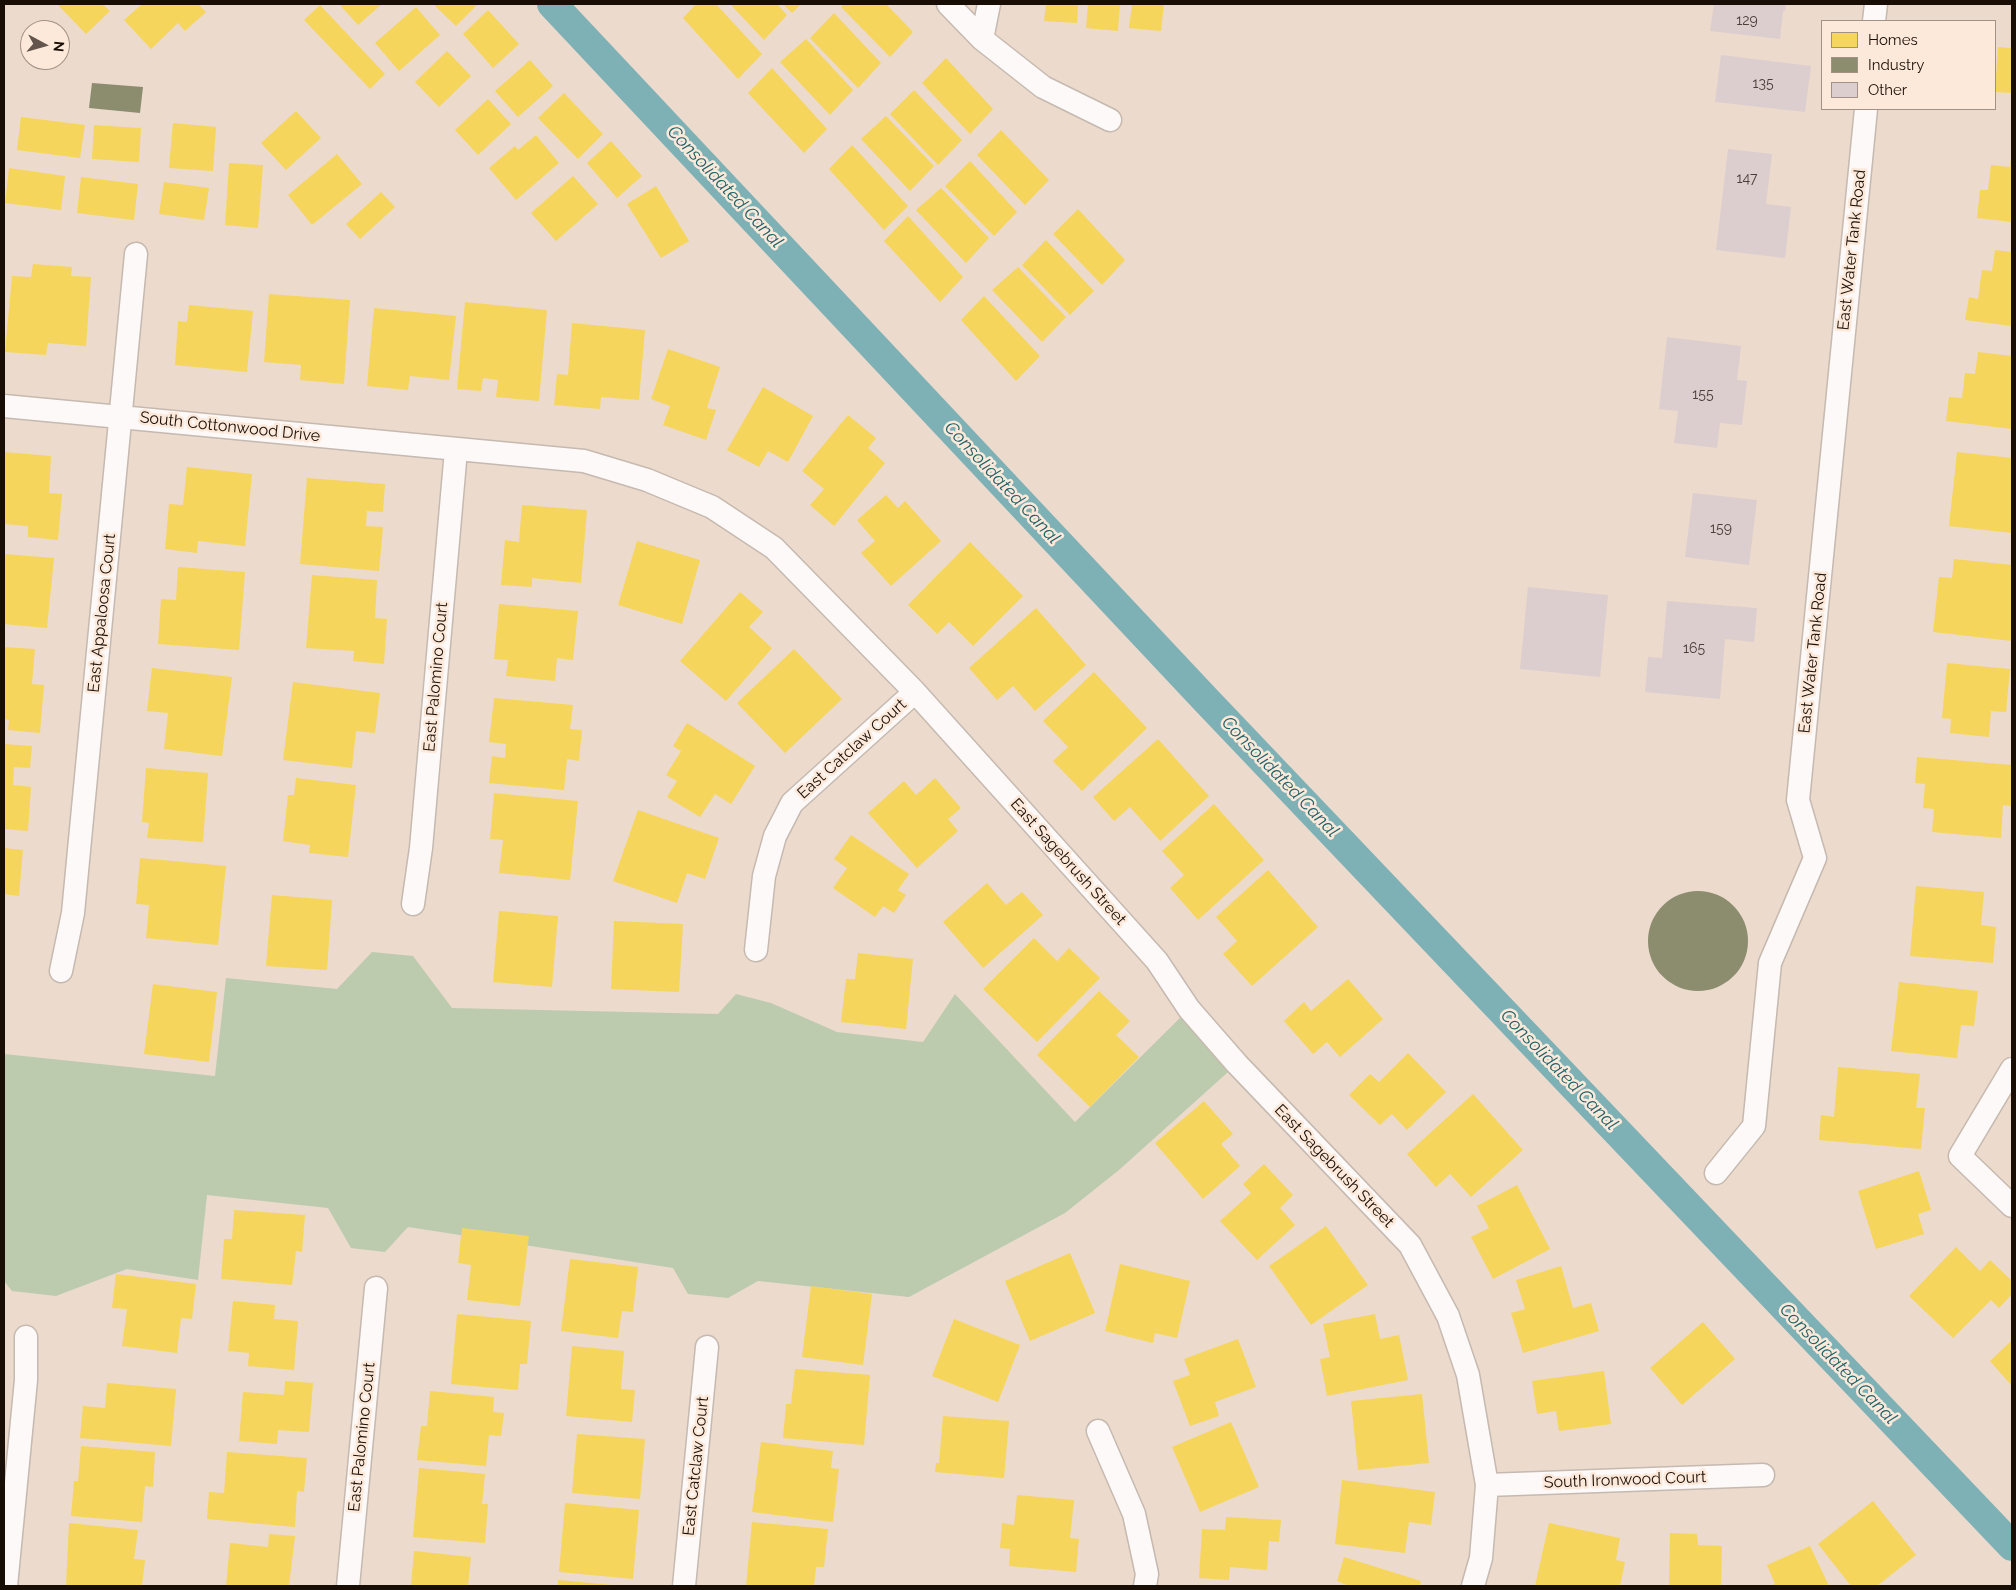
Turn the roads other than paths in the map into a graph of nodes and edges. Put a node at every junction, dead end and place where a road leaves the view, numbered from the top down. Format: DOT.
graph roads {
  1 [pos="948,4"];
  2 [pos="989,4"];
  3 [pos="1876,4"];
  4 [pos="1874,20"];
  5 [pos="982,39"];
  6 [pos="1866,110"];
  7 [pos="1110,120"];
  8 [pos="136,254"];
  9 [pos="4,406"];
  10 [pos="121,417"];
  11 [pos="456,450"];
  12 [pos="915,692"];
  13 [pos="413,904"];
  14 [pos="756,950"];
  15 [pos="61,971"];
  16 [pos="2012,1069"];
  17 [pos="1716,1173"];
  18 [pos="2012,1206"];
  19 [pos="376,1288"];
  20 [pos="26,1337"];
  21 [pos="708,1346"];
  22 [pos="1098,1431"];
  23 [pos="1763,1475"];
  24 [pos="1487,1485"];
  25 [pos="6,1586"];
  26 [pos="348,1586"];
  27 [pos="684,1586"];
  28 [pos="1145,1586"];
  29 [pos="1473,1586"];
  1 -- 5 [label="street"];
  2 -- 5 [label="street"];
  3 -- 4 [label="street"];
  5 -- 7 [label="street"];
  6 -- 17 [label="street, East Water Tank Road"];
  8 -- 10 [label="street, East Appaloosa Court"];
  9 -- 10 [label="street, South Cottonwood Drive"];
  10 -- 11 [label="street, South Cottonwood Drive"];
  10 -- 15 [label="street, East Appaloosa Court"];
  11 -- 12 [label="street, East Sagebrush Street"];
  11 -- 13 [label="street, East Palomino Court"];
  12 -- 14 [label="street, East Catclaw Court"];
  12 -- 24 [label="street, East Sagebrush Street"];
  16 -- 18 [label="street"];
  19 -- 26 [label="street, East Palomino Court"];
  20 -- 25 [label="street"];
  21 -- 27 [label="street, East Catclaw Court"];
  22 -- 28 [label="street"];
  23 -- 24 [label="street, South Ironwood Court"];
  24 -- 29 [label="street, East Sagebrush Street"];
}
